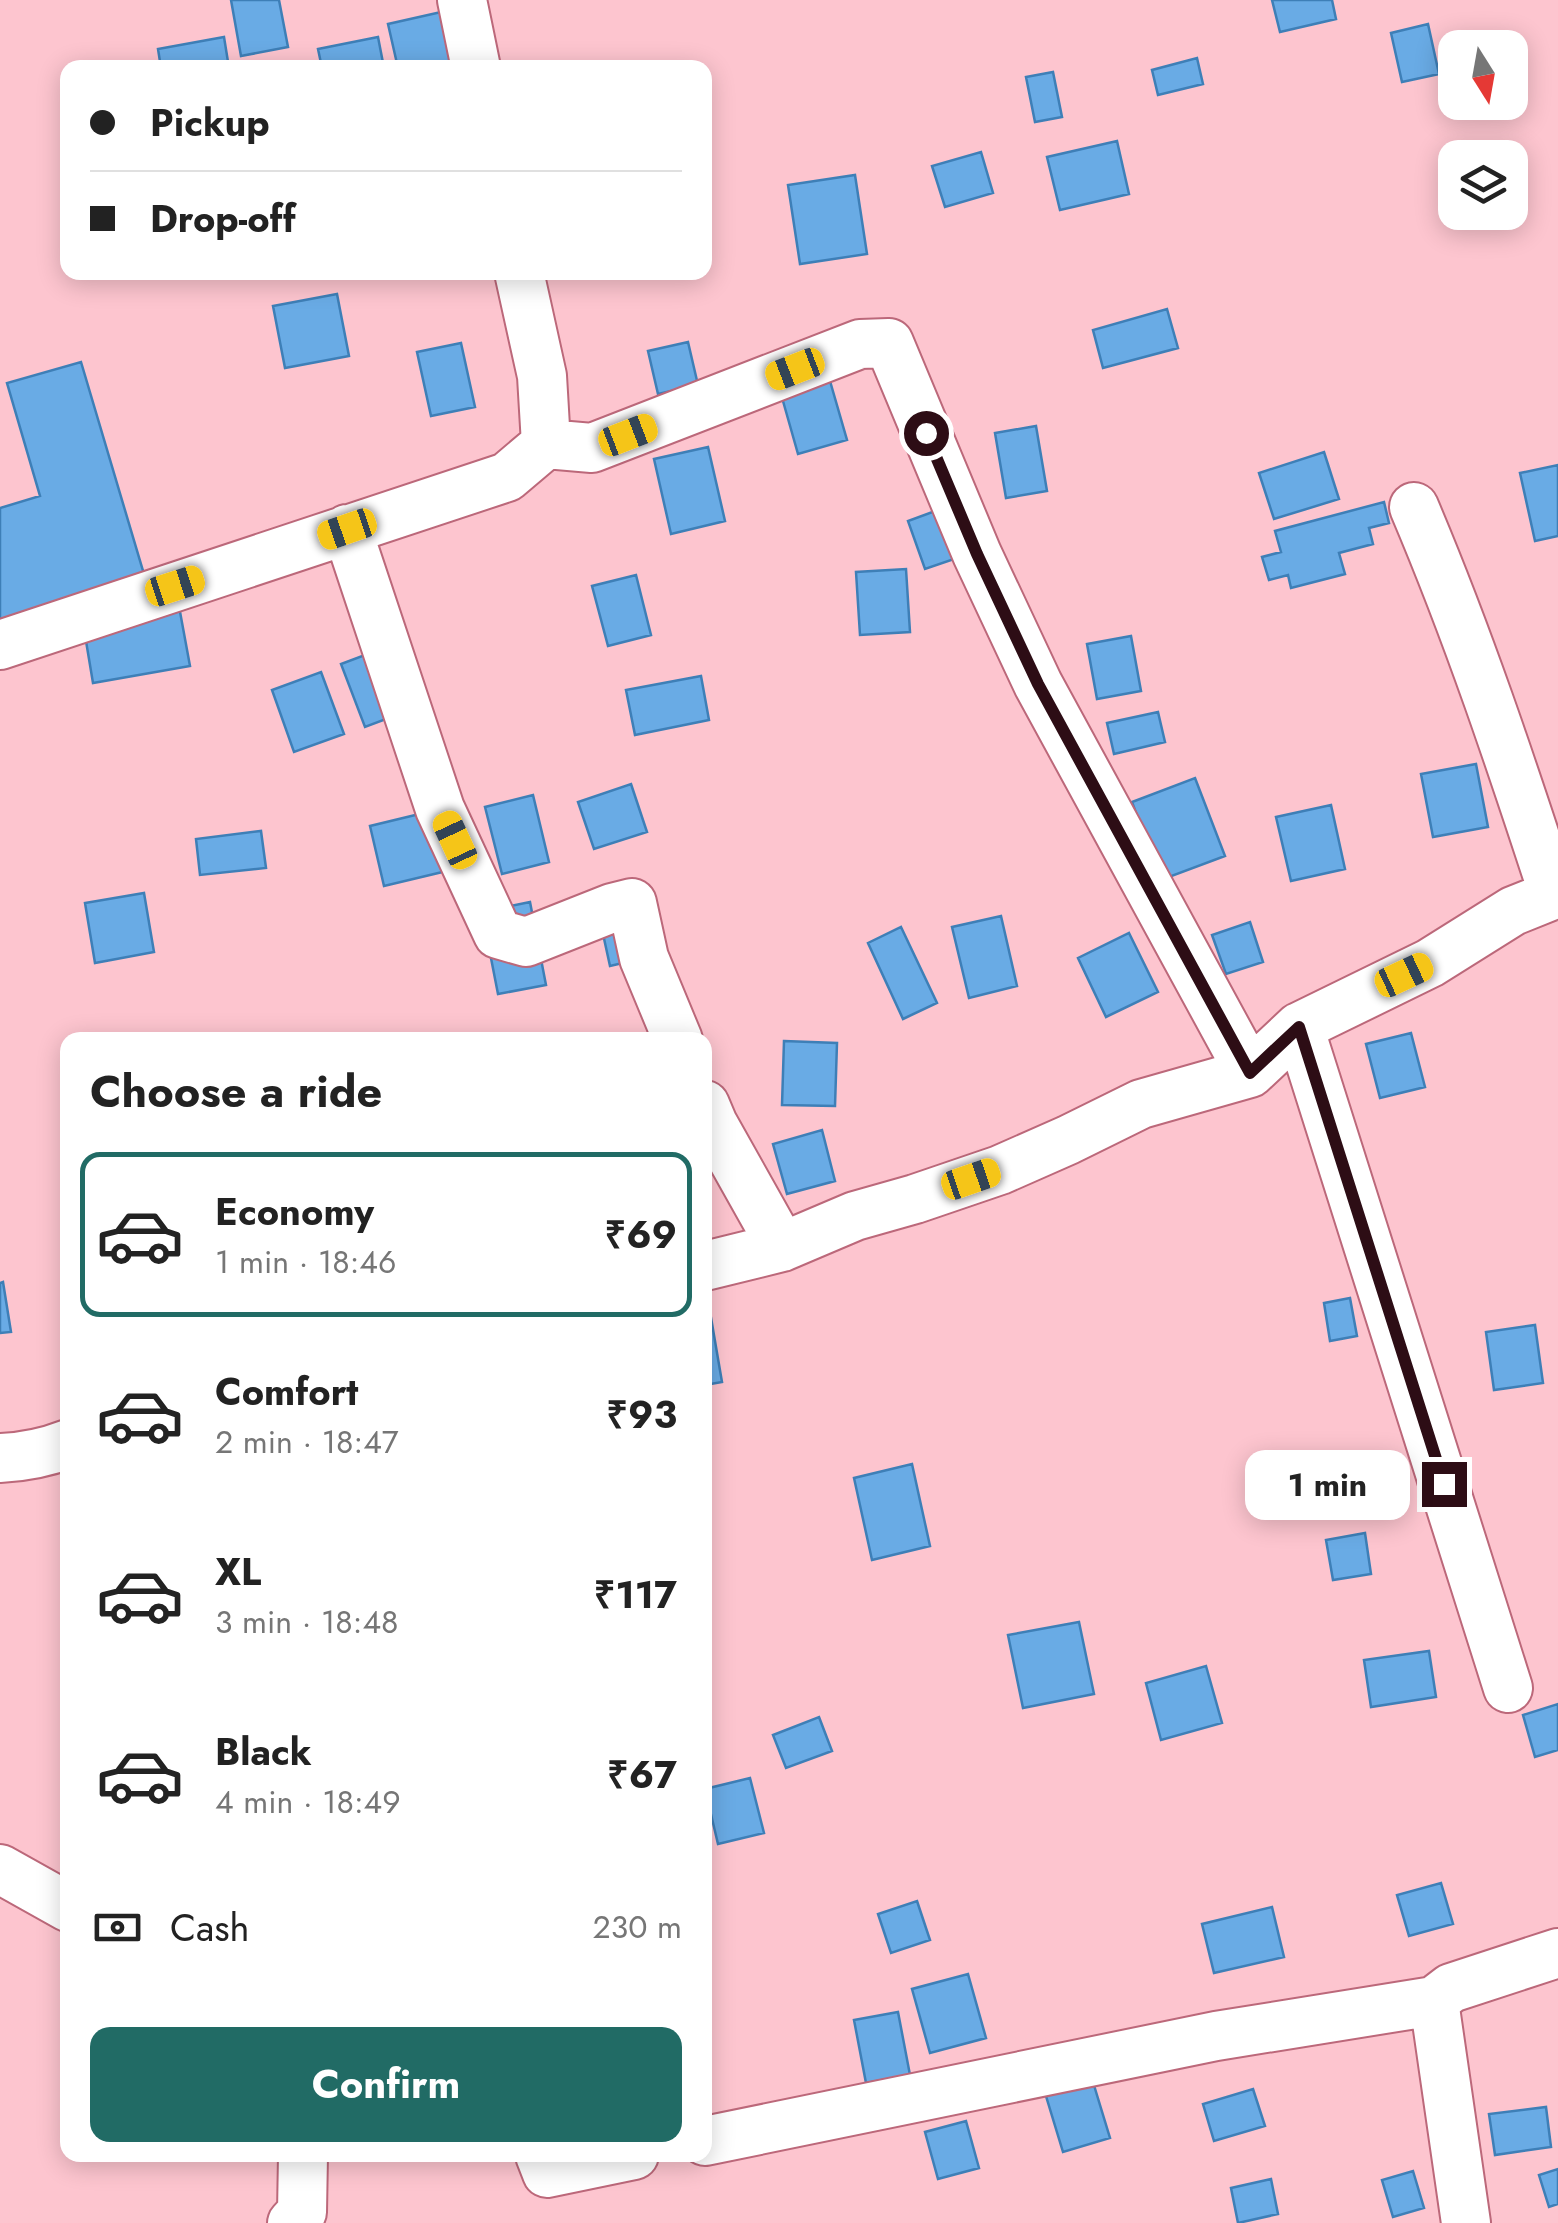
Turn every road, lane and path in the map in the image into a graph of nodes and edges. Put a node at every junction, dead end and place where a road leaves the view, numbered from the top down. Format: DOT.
graph roads {
  1 [pos="462,0"];
  2 [pos="474,60"];
  3 [pos="521,280"];
  4 [pos="546,444"];
  5 [pos="1414,507"];
  6 [pos="347,529"];
  7 [pos="0,645"];
  8 [pos="1556,894"];
  9 [pos="1299,1027"];
  10 [pos="675,1032"];
  11 [pos="1250,1073"];
  12 [pos="712,1122"];
  13 [pos="782,1248"];
  14 [pos="712,1264"];
  15 [pos="60,1447"];
  16 [pos="0,1458"];
  17 [pos="1508,1688"];
  18 [pos="0,1869"];
  19 [pos="60,1903"];
  20 [pos="1558,1953"];
  21 [pos="1434,2001"];
  22 [pos="712,2139"];
  23 [pos="303,2162"];
  24 [pos="543,2162"];
  25 [pos="600,2162"];
  26 [pos="292,2223"];
  27 [pos="1466,2223"];
  1 -- 2 [label="street"];
  3 -- 4 [label="street"];
  4 -- 6 [label="street"];
  4 -- 11 [label="street"];
  5 -- 8 [label="street"];
  6 -- 7 [label="street"];
  6 -- 10 [label="street"];
  8 -- 9 [label="street"];
  9 -- 11 [label="street"];
  9 -- 17 [label="street"];
  11 -- 13 [label="street"];
  12 -- 13 [label="street"];
  13 -- 14 [label="street"];
  15 -- 16 [label="street"];
  18 -- 19 [label="street"];
  20 -- 21 [label="street"];
  21 -- 22 [label="street"];
  21 -- 27 [label="street"];
  23 -- 26 [label="street"];
  24 -- 25 [label="street"];
}
